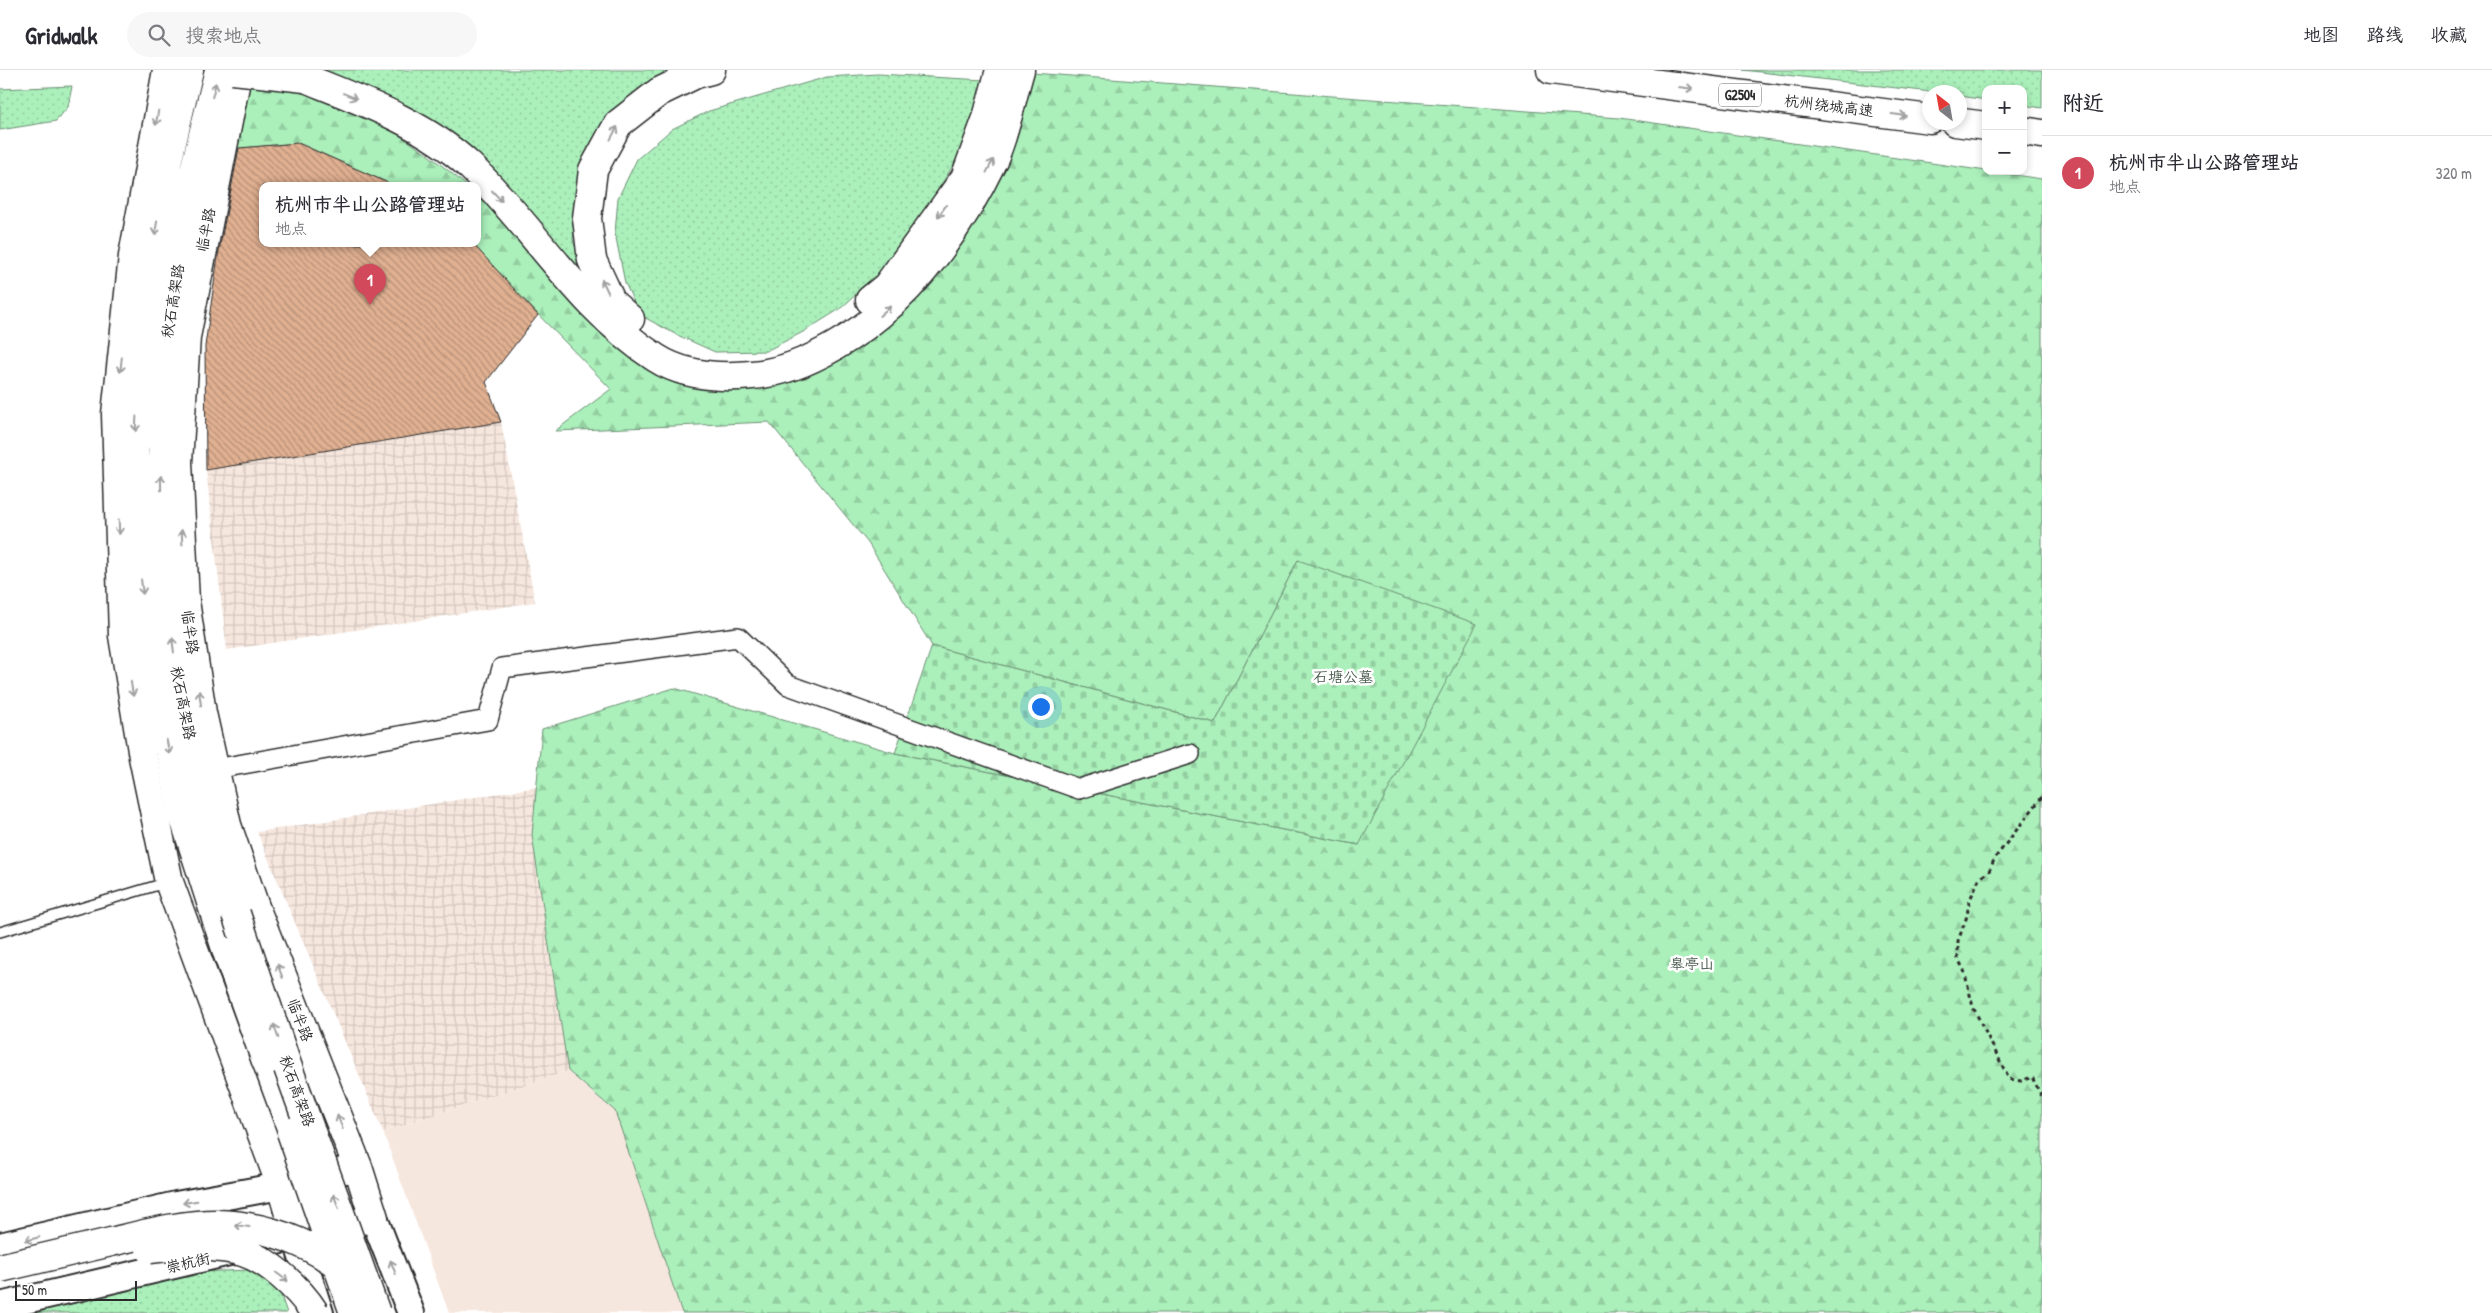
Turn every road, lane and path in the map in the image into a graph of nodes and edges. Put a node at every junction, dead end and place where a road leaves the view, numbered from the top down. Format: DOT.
graph roads {
  1 [pos="167,70"];
  2 [pos="190,70"];
  3 [pos="219,70"];
  4 [pos="233,70"];
  5 [pos="238,70"];
  6 [pos="712,70"];
  7 [pos="1000,70"];
  8 [pos="1020,70"];
  9 [pos="1551,70"];
  10 [pos="1922,118"];
  11 [pos="1967,124"];
  12 [pos="1982,125"];
  13 [pos="2027,132"];
  14 [pos="2042,134"];
  15 [pos="1190,754"];
  16 [pos="215,770"];
  17 [pos="2042,797"];
  18 [pos="169,882"];
  19 [pos="0,932"];
  20 [pos="2042,1097"];
  21 [pos="358,1167"];
  22 [pos="281,1186"];
  23 [pos="374,1218"];
  24 [pos="296,1238"];
  25 [pos="0,1246"];
  26 [pos="0,1268"];
  27 [pos="0,1284"];
  28 [pos="0,1306"];
  29 [pos="315,1313"];
  30 [pos="320,1313"];
  31 [pos="354,1313"];
  32 [pos="376,1313"];
  33 [pos="384,1313"];
  34 [pos="411,1313"];
  1 -- 18 [label="main road, one-way"];
  2 -- 31 [label="main road, 秋石高架路, one-way, bridge"];
  32 -- 3 [label="main road, 秋石高架路, one-way, bridge"];
  4 -- 8 [label="main road, one-way, bridge"];
  16 -- 5 [label="main road, 临半路, one-way"];
  7 -- 6 [label="main road, one-way"];
  9 -- 10 [label="main road, 杭州绕城高速 / G2504, one-way"];
  11 -- 12 [label="main road"];
  13 -- 14 [label="main road"];
  15 -- 16 [label="street"];
  21 -- 16 [label="main road, 临半路, one-way"];
  17 -- 20 [label="path"];
  18 -- 19 [label="lane"];
  18 -- 22 [label="main road"];
  21 -- 22 [label="main road"];
  21 -- 23 [label="main road, 临半路"];
  22 -- 24 [label="main road"];
  22 -- 25 [label="main road, one-way"];
  23 -- 24 [label="main road, 崇杭街"];
  34 -- 23 [label="main road, 临半路, one-way"];
  24 -- 28 [label="main road, 崇杭街"];
  24 -- 30 [label="main road"];
  33 -- 26 [label="main road, one-way, bridge"];
  27 -- 29 [label="main road, one-way, bridge"];
}
